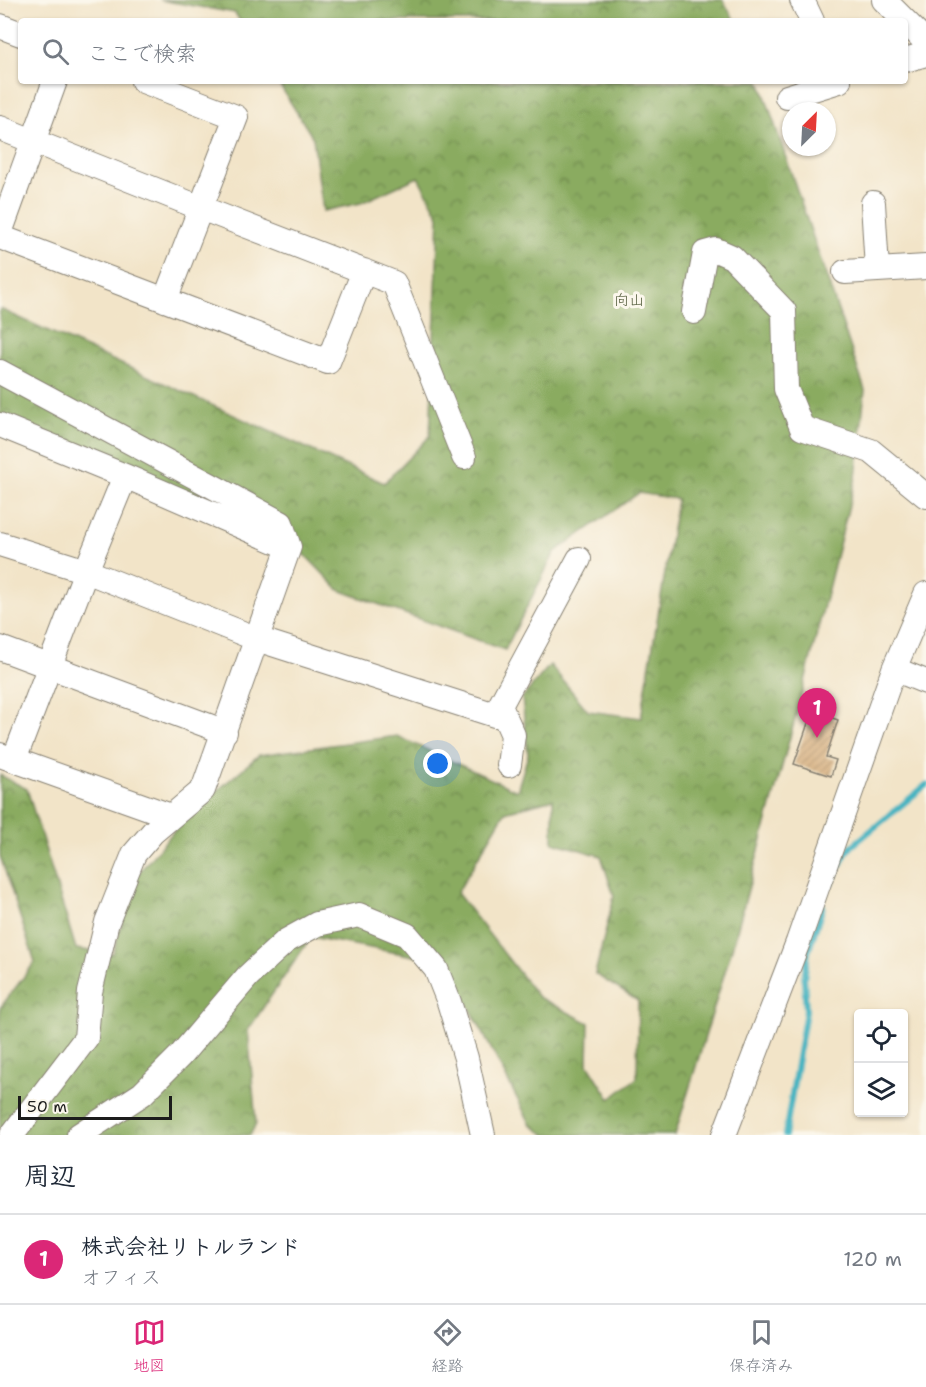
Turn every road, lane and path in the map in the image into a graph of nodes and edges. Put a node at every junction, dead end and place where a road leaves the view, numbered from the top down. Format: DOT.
graph roads {
  1 [pos="802,0"];
  2 [pos="884,0"];
  3 [pos="811,18"];
  4 [pos="902,18"];
  5 [pos="908,24"];
  6 [pos="0,26"];
  7 [pos="18,33"];
  8 [pos="926,42"];
  9 [pos="926,54"];
  10 [pos="908,59"];
  11 [pos="54,84"];
  12 [pos="151,84"];
  13 [pos="828,84"];
  14 [pos="787,97"];
  15 [pos="0,128"];
  16 [pos="34,140"];
  17 [pos="873,203"];
  18 [pos="201,208"];
  19 [pos="0,235"];
  20 [pos="926,267"];
  21 [pos="877,269"];
  22 [pos="364,270"];
  23 [pos="845,272"];
  24 [pos="165,300"];
  25 [pos="694,312"];
  26 [pos="0,372"];
  27 [pos="0,425"];
  28 [pos="464,457"];
  29 [pos="125,476"];
  30 [pos="926,496"];
  31 [pos="0,544"];
  32 [pos="290,548"];
  33 [pos="579,559"];
  34 [pos="86,571"];
  35 [pos="926,594"];
  36 [pos="257,639"];
  37 [pos="0,648"];
  38 [pos="49,666"];
  39 [pos="894,669"];
  40 [pos="926,682"];
  41 [pos="500,706"];
  42 [pos="225,732"];
  43 [pos="7,758"];
  44 [pos="510,765"];
  45 [pos="171,816"];
  46 [pos="12,1135"];
  47 [pos="78,1135"];
  48 [pos="483,1135"];
  49 [pos="724,1135"];
  1 -- 3 [label="street"];
  2 -- 4 [label="street"];
  5 -- 8 [label="street"];
  6 -- 7 [label="street"];
  9 -- 10 [label="street"];
  11 -- 16 [label="street"];
  12 -- 18 [label="street"];
  13 -- 14 [label="street"];
  15 -- 16 [label="street"];
  16 -- 18 [label="street"];
  16 -- 19 [label="street"];
  17 -- 21 [label="street"];
  18 -- 22 [label="street"];
  18 -- 24 [label="street"];
  19 -- 24 [label="street"];
  20 -- 21 [label="street"];
  21 -- 23 [label="street"];
  22 -- 24 [label="street"];
  22 -- 28 [label="street"];
  25 -- 30 [label="street"];
  26 -- 32 [label="street"];
  27 -- 29 [label="street"];
  29 -- 32 [label="street"];
  29 -- 34 [label="street"];
  31 -- 34 [label="street"];
  32 -- 36 [label="street"];
  33 -- 41 [label="street"];
  34 -- 36 [label="street"];
  34 -- 38 [label="street"];
  35 -- 39 [label="street"];
  36 -- 41 [label="street"];
  36 -- 42 [label="street"];
  37 -- 38 [label="street"];
  38 -- 42 [label="street"];
  38 -- 43 [label="street"];
  39 -- 40 [label="street"];
  39 -- 49 [label="street"];
  41 -- 44 [label="street"];
  42 -- 45 [label="street"];
  43 -- 45 [label="street"];
  45 -- 46 [label="street"];
  47 -- 48 [label="street"];
}
